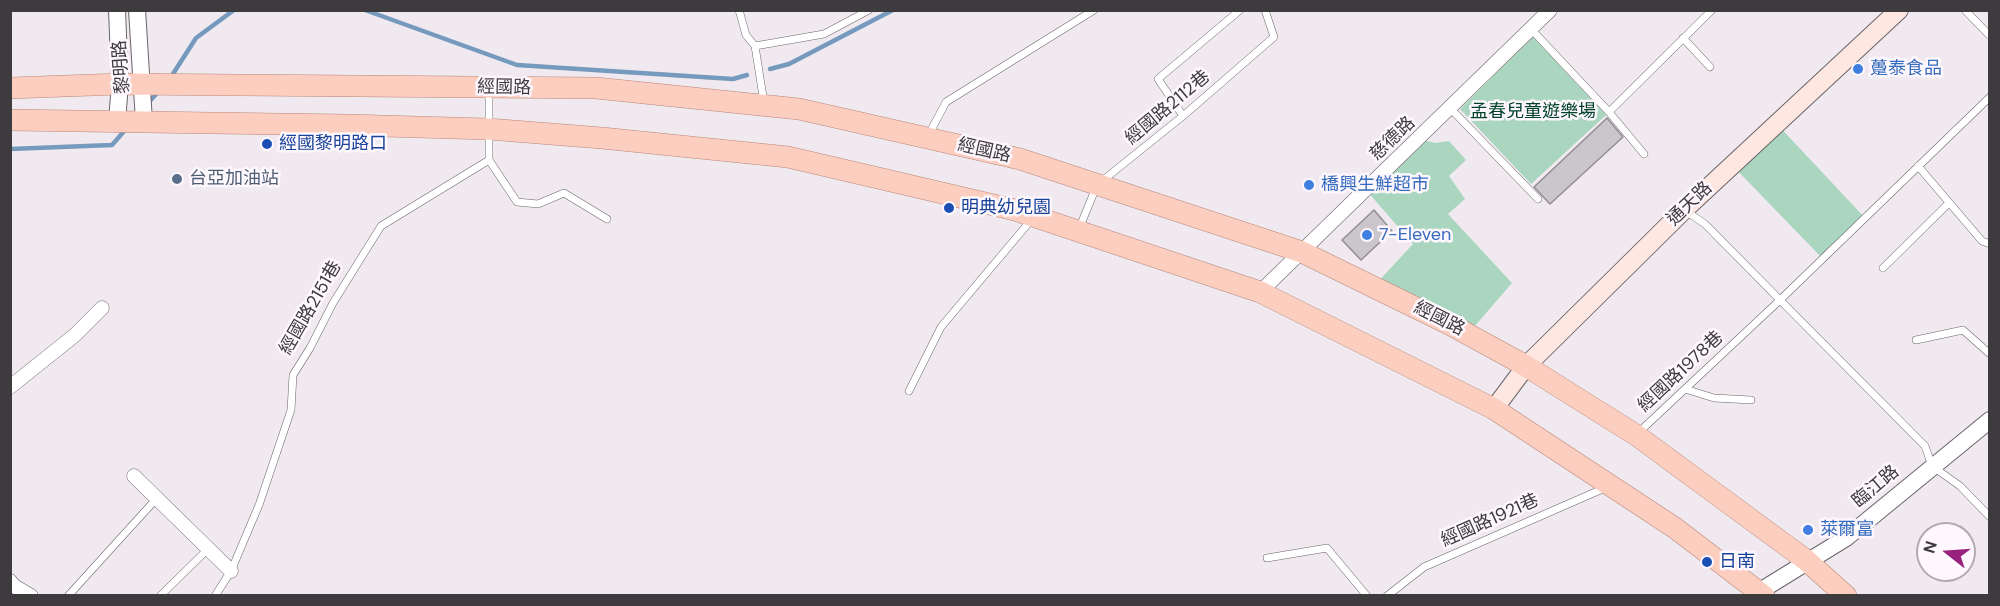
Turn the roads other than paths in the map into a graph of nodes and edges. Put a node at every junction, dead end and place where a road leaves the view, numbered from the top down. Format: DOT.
graph roads {
  1 [pos="117,10"];
  2 [pos="137,10"];
  3 [pos="739,10"];
  4 [pos="869,10"];
  5 [pos="1094,10"];
  6 [pos="1240,10"];
  7 [pos="1265,10"];
  8 [pos="1550,10"];
  9 [pos="1712,10"];
  10 [pos="1899,10"];
  11 [pos="1965,10"];
  12 [pos="1532,29"];
  13 [pos="1989,36"];
  14 [pos="1683,38"];
  15 [pos="755,46"];
  16 [pos="1710,67"];
  17 [pos="120,84"];
  18 [pos="144,86"];
  19 [pos="10,88"];
  20 [pos="489,88"];
  21 [pos="1989,97"];
  22 [pos="764,103"];
  23 [pos="1450,108"];
  24 [pos="1609,112"];
  25 [pos="1183,116"];
  26 [pos="10,120"];
  27 [pos="117,121"];
  28 [pos="144,121"];
  29 [pos="488,129"];
  30 [pos="927,138"];
  31 [pos="1644,154"];
  32 [pos="489,160"];
  33 [pos="1918,166"];
  34 [pos="1097,185"];
  35 [pos="1538,198"];
  36 [pos="1949,203"];
  37 [pos="1684,210"];
  38 [pos="1033,217"];
  39 [pos="607,219"];
  40 [pos="1078,231"];
  41 [pos="1989,244"];
  42 [pos="1302,252"];
  43 [pos="1883,268"];
  44 [pos="1260,292"];
  45 [pos="1780,300"];
  46 [pos="102,308"];
  47 [pos="1916,340"];
  48 [pos="1989,354"];
  49 [pos="1526,366"];
  50 [pos="10,387"];
  51 [pos="1685,390"];
  52 [pos="909,391"];
  53 [pos="1751,400"];
  54 [pos="1494,409"];
  55 [pos="1989,420"];
  56 [pos="1636,435"];
  57 [pos="1932,466"];
  58 [pos="134,476"];
  59 [pos="1613,485"];
  60 [pos="158,498"];
  61 [pos="1989,517"];
  62 [pos="207,550"];
  63 [pos="1267,558"];
  64 [pos="1806,560"];
  65 [pos="231,571"];
  66 [pos="10,581"];
  67 [pos="1758,594"];
  68 [pos="32,596"];
  69 [pos="68,596"];
  70 [pos="160,596"];
  71 [pos="215,596"];
  72 [pos="1367,596"];
  73 [pos="1387,596"];
  74 [pos="1846,596"];
  1 -- 17 [label="street, 黎明路"];
  2 -- 18 [label="street, 黎明路"];
  3 -- 15 [label="lane"];
  4 -- 15 [label="lane"];
  5 -- 30 [label="lane"];
  6 -- 25 [label="lane"];
  7 -- 25 [label="lane, 經國路2112巷"];
  8 -- 12 [label="street, 慈德路"];
  9 -- 14 [label="lane"];
  10 -- 37 [label="main road, 通天路"];
  11 -- 13 [label="lane"];
  12 -- 23 [label="street, 慈德路"];
  12 -- 24 [label="lane"];
  14 -- 16 [label="lane"];
  14 -- 24 [label="lane"];
  15 -- 22 [label="lane"];
  17 -- 18 [label="main road, 經國路"];
  17 -- 19 [label="main road, 經國路"];
  17 -- 27 [label="street, 黎明路"];
  18 -- 20 [label="main road, 經國路"];
  18 -- 28 [label="street, 黎明路"];
  20 -- 22 [label="main road, 經國路"];
  20 -- 29 [label="lane"];
  21 -- 33 [label="lane, 經國路1978巷"];
  22 -- 30 [label="main road, 經國路"];
  23 -- 35 [label="lane"];
  23 -- 42 [label="street, 慈德路"];
  24 -- 31 [label="lane"];
  25 -- 34 [label="lane, 經國路2112巷"];
  26 -- 27 [label="main road"];
  27 -- 28 [label="main road"];
  28 -- 29 [label="main road"];
  29 -- 32 [label="lane"];
  29 -- 38 [label="main road"];
  30 -- 34 [label="main road, 經國路"];
  32 -- 39 [label="lane"];
  32 -- 65 [label="lane, 經國路2151巷"];
  33 -- 36 [label="lane"];
  33 -- 45 [label="lane, 經國路1978巷"];
  34 -- 40 [label="lane, 經國路2112巷"];
  34 -- 42 [label="main road, 經國路"];
  36 -- 41 [label="lane"];
  36 -- 43 [label="lane"];
  37 -- 45 [label="lane"];
  37 -- 49 [label="main road, 通天路"];
  38 -- 40 [label="main road"];
  38 -- 52 [label="lane"];
  40 -- 44 [label="main road"];
  42 -- 44 [label="street, 慈德路"];
  42 -- 49 [label="main road, 經國路"];
  44 -- 54 [label="main road"];
  45 -- 51 [label="lane, 經國路1978巷"];
  45 -- 57 [label="lane"];
  46 -- 50 [label="street"];
  47 -- 48 [label="lane"];
  49 -- 54 [label="main road, 通天路"];
  49 -- 56 [label="main road, 經國路"];
  51 -- 53 [label="lane"];
  51 -- 56 [label="lane, 經國路1978巷"];
  54 -- 59 [label="main road"];
  55 -- 57 [label="street, 臨江路"];
  56 -- 64 [label="main road, 經國路"];
  57 -- 61 [label="lane"];
  57 -- 64 [label="street, 臨江路"];
  58 -- 60 [label="street"];
  59 -- 67 [label="main road"];
  59 -- 73 [label="lane, 經國路1921巷"];
  60 -- 62 [label="street"];
  60 -- 69 [label="lane"];
  62 -- 65 [label="street"];
  62 -- 70 [label="lane"];
  63 -- 72 [label="lane"];
  64 -- 67 [label="street, 臨江路"];
  64 -- 74 [label="main road, 經國路"];
  65 -- 71 [label="lane, 經國路2151巷"];
  66 -- 68 [label="street"];
}
